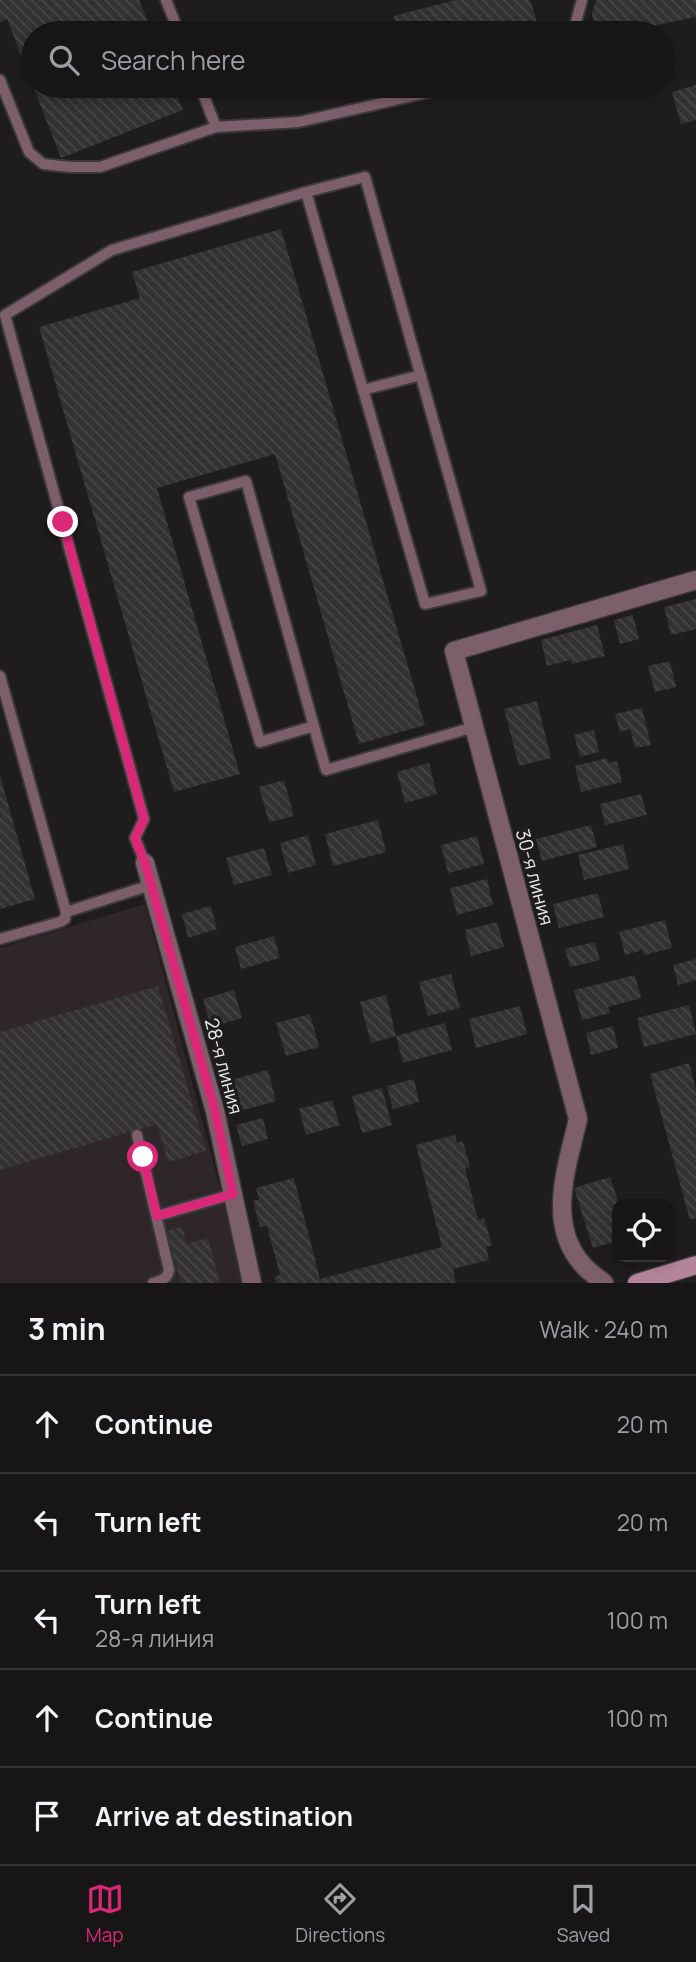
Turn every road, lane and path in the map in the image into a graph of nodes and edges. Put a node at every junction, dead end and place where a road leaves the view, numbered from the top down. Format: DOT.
graph roads {
  1 [pos="166,0"];
  2 [pos="582,0"];
  3 [pos="174,21"];
  4 [pos="576,21"];
  5 [pos="0,80"];
  6 [pos="205,98"];
  7 [pos="404,98"];
  8 [pos="216,127"];
  9 [pos="306,192"];
  10 [pos="421,375"];
  11 [pos="363,390"];
  12 [pos="696,580"];
  13 [pos="0,676"];
  14 [pos="314,726"];
  15 [pos="474,727"];
  16 [pos="145,863"];
  17 [pos="151,884"];
  18 [pos="66,912"];
  19 [pos="0,939"];
  20 [pos="137,1135"];
  21 [pos="233,1194"];
  22 [pos="157,1216"];
  23 [pos="696,1265"];
  24 [pos="153,1283"];
  25 [pos="253,1283"];
  26 [pos="604,1283"];
  27 [pos="637,1283"];
  1 -- 3 [label="lane"];
  2 -- 4 [label="lane"];
  5 -- 8 [label="lane"];
  6 -- 8 [label="lane"];
  7 -- 8 [label="lane"];
  9 -- 10 [label="lane"];
  9 -- 11 [label="lane"];
  9 -- 16 [label="lane"];
  10 -- 11 [label="lane"];
  10 -- 11 [label="lane"];
  12 -- 15 [label="street, 30-я линия"];
  13 -- 18 [label="lane"];
  14 -- 14 [label="lane"];
  14 -- 15 [label="lane"];
  15 -- 26 [label="street, 30-я линия"];
  16 -- 17 [label="street, 28-я линия"];
  17 -- 18 [label="lane"];
  17 -- 21 [label="street, 28-я линия"];
  18 -- 19 [label="lane"];
  20 -- 22 [label="lane"];
  21 -- 22 [label="lane"];
  21 -- 25 [label="street, 28-я линия"];
  22 -- 24 [label="lane"];
  23 -- 27 [label="street"];
}
